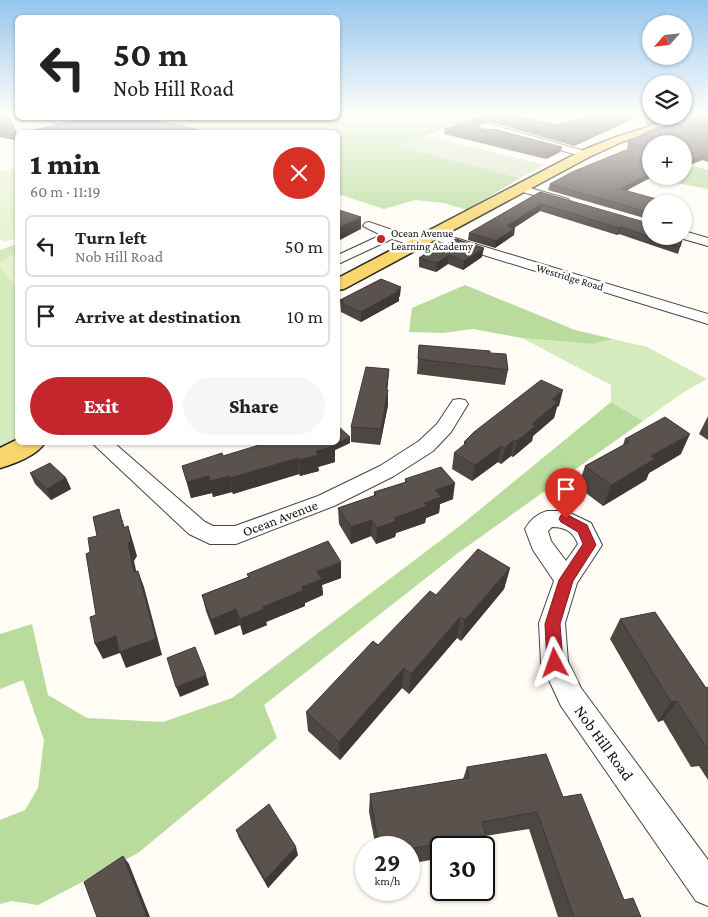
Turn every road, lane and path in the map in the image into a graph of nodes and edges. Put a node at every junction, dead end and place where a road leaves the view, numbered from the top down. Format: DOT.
graph roads {
  1 [pos="578,158"];
  2 [pos="520,188"];
  3 [pos="576,204"];
  4 [pos="369,226"];
  5 [pos="391,235"];
  6 [pos="432,235"];
  7 [pos="692,237"];
  8 [pos="708,242"];
  9 [pos="417,243"];
  10 [pos="340,259"];
  11 [pos="340,284"];
  12 [pos="708,320"];
  13 [pos="459,404"];
  14 [pos="27,445"];
  15 [pos="103,445"];
  16 [pos="0,459"];
  17 [pos="566,580"];
  18 [pos="708,889"];
  1 -- 2 [label="main road"];
  2 -- 3 [label="street"];
  2 -- 6 [label="main road"];
  4 -- 5 [label="street"];
  5 -- 9 [label="street"];
  5 -- 10 [label="street"];
  6 -- 9 [label="main road"];
  6 -- 12 [label="street, Westridge Road"];
  7 -- 8 [label="street"];
  9 -- 11 [label="main road"];
  13 -- 15 [label="street, Ocean Avenue"];
  14 -- 16 [label="main road"];
  17 -- 18 [label="street, Nob Hill Road"];
}
